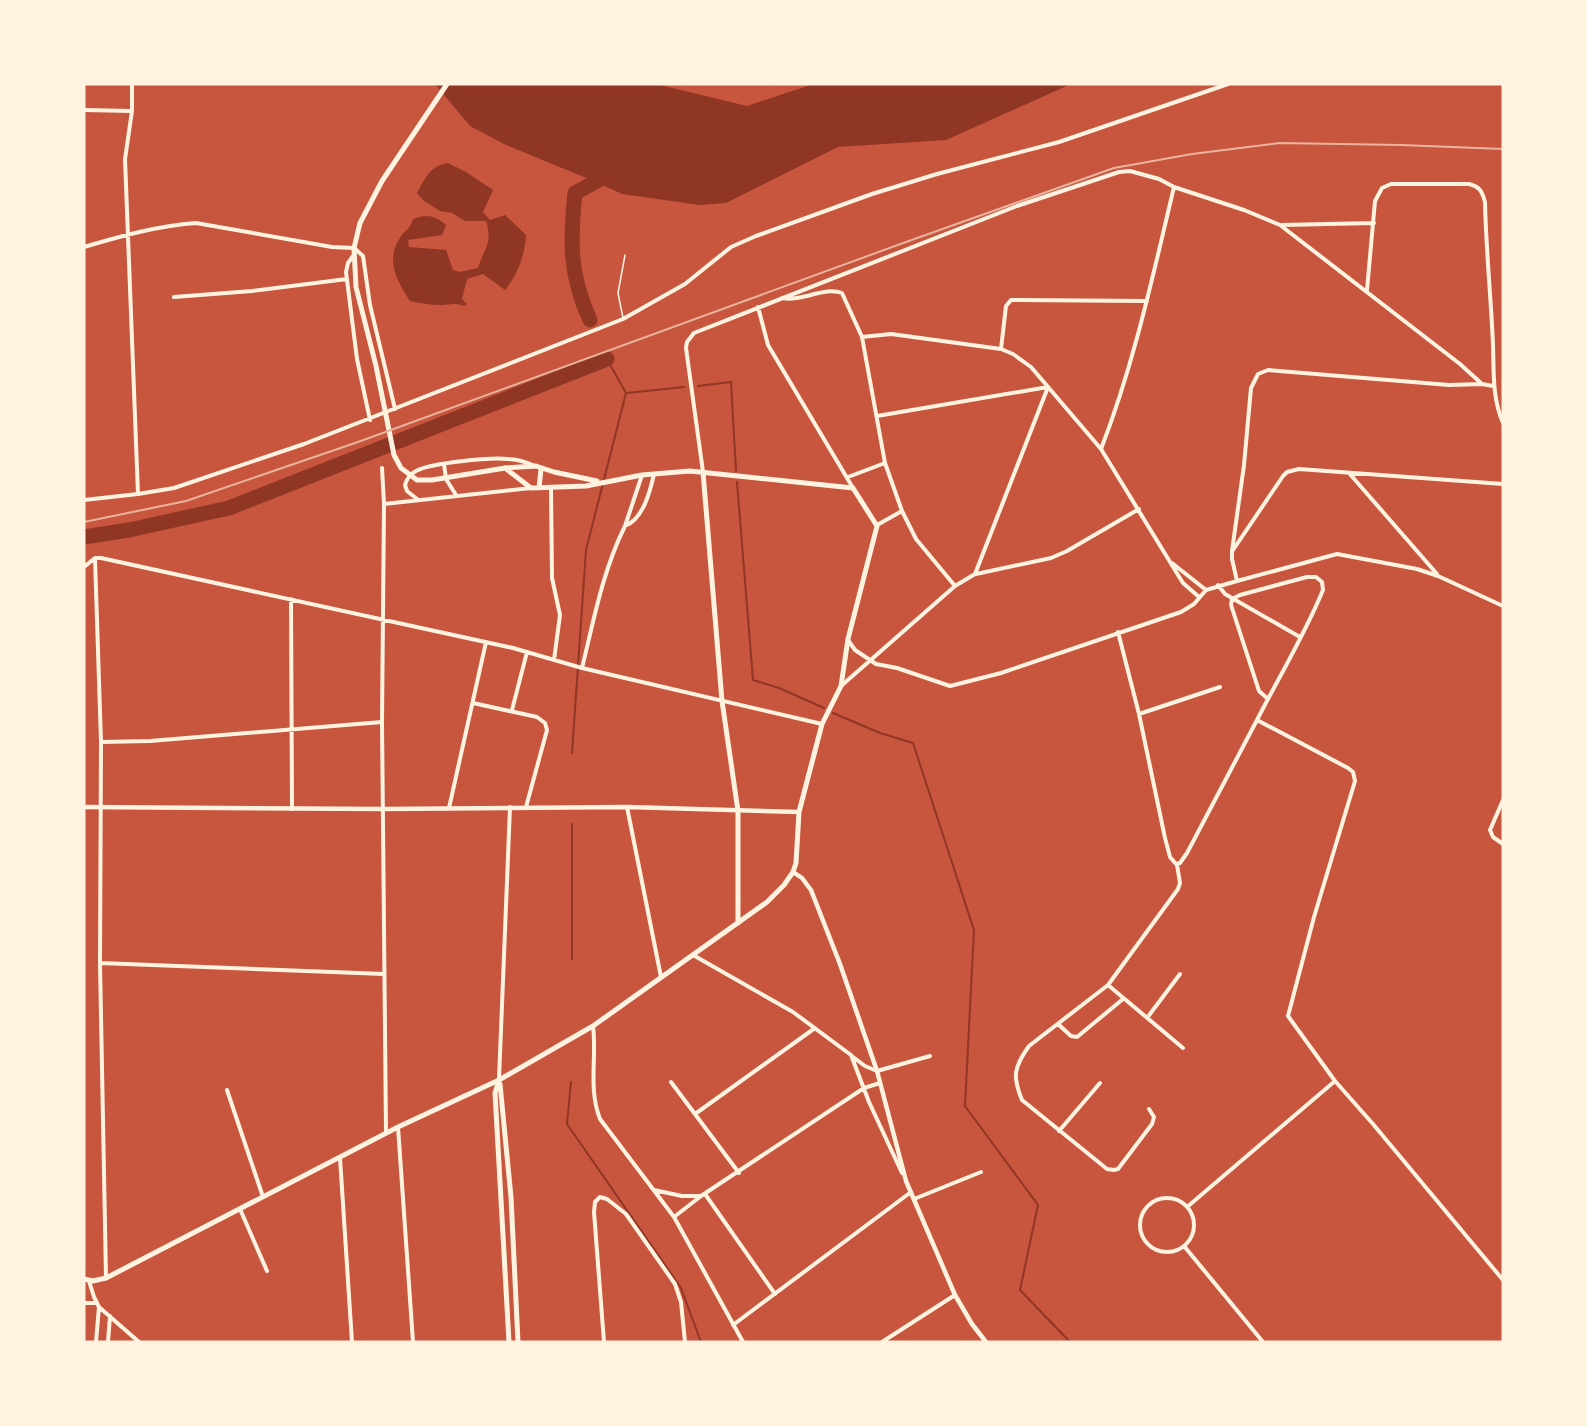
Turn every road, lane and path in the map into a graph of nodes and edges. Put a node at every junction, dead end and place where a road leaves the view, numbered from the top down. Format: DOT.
graph roads {
  1 [pos="132,84"];
  2 [pos="447,84"];
  3 [pos="1228,84"];
  4 [pos="84,110"];
  5 [pos="132,111"];
  6 [pos="1174,187"];
  7 [pos="1374,223"];
  8 [pos="1280,225"];
  9 [pos="129,233"];
  10 [pos="84,247"];
  11 [pos="354,248"];
  12 [pos="625,255"];
  13 [pos="354,256"];
  14 [pos="347,279"];
  15 [pos="1367,291"];
  16 [pos="174,297"];
  17 [pos="782,298"];
  18 [pos="1147,301"];
  19 [pos="758,307"];
  20 [pos="623,319"];
  21 [pos="862,337"];
  22 [pos="1001,349"];
  23 [pos="1482,384"];
  24 [pos="1493,386"];
  25 [pos="1048,387"];
  26 [pos="395,409"];
  27 [pos="878,416"];
  28 [pos="370,420"];
  29 [pos="1503,423"];
  30 [pos="1101,448"];
  31 [pos="885,463"];
  32 [pos="444,464"];
  33 [pos="539,467"];
  34 [pos="382,468"];
  35 [pos="503,468"];
  36 [pos="703,472"];
  37 [pos="1349,472"];
  38 [pos="654,474"];
  39 [pos="642,475"];
  40 [pos="848,477"];
  41 [pos="599,482"];
  42 [pos="1503,484"];
  43 [pos="531,488"];
  44 [pos="539,488"];
  45 [pos="551,488"];
  46 [pos="853,488"];
  47 [pos="138,494"];
  48 [pos="456,495"];
  49 [pos="417,499"];
  50 [pos="84,500"];
  51 [pos="384,504"];
  52 [pos="1139,509"];
  53 [pos="902,511"];
  54 [pos="625,526"];
  55 [pos="877,526"];
  56 [pos="1232,551"];
  57 [pos="94,558"];
  58 [pos="1169,560"];
  59 [pos="86,565"];
  60 [pos="975,574"];
  61 [pos="1438,576"];
  62 [pos="1237,581"];
  63 [pos="1218,585"];
  64 [pos="955,586"];
  65 [pos="1206,590"];
  66 [pos="1199,597"];
  67 [pos="291,599"];
  68 [pos="1232,599"];
  69 [pos="1503,606"];
  70 [pos="383,619"];
  71 [pos="1118,632"];
  72 [pos="1300,637"];
  73 [pos="848,639"];
  74 [pos="486,642"];
  75 [pos="527,652"];
  76 [pos="554,660"];
  77 [pos="868,661"];
  78 [pos="582,668"];
  79 [pos="840,686"];
  80 [pos="1220,687"];
  81 [pos="1268,699"];
  82 [pos="722,701"];
  83 [pos="473,704"];
  84 [pos="512,710"];
  85 [pos="1139,714"];
  86 [pos="1257,720"];
  87 [pos="381,722"];
  88 [pos="822,724"];
  89 [pos="292,730"];
  90 [pos="101,742"];
  91 [pos="1503,800"];
  92 [pos="100,806"];
  93 [pos="84,807"];
  94 [pos="510,807"];
  95 [pos="526,807"];
  96 [pos="627,807"];
  97 [pos="449,808"];
  98 [pos="292,809"];
  99 [pos="383,809"];
  100 [pos="738,811"];
  101 [pos="799,812"];
  102 [pos="1503,844"];
  103 [pos="1177,865"];
  104 [pos="793,872"];
  105 [pos="738,923"];
  106 [pos="692,955"];
  107 [pos="100,963"];
  108 [pos="384,974"];
  109 [pos="1180,974"];
  110 [pos="662,978"];
  111 [pos="1108,985"];
  112 [pos="1123,999"];
  113 [pos="1147,1018"];
  114 [pos="1058,1024"];
  115 [pos="593,1026"];
  116 [pos="815,1028"];
  117 [pos="1183,1048"];
  118 [pos="851,1055"];
  119 [pos="930,1056"];
  120 [pos="877,1071"];
  121 [pos="499,1080"];
  122 [pos="1335,1081"];
  123 [pos="671,1082"];
  124 [pos="880,1083"];
  125 [pos="1100,1083"];
  126 [pos="864,1088"];
  127 [pos="227,1090"];
  128 [pos="1149,1109"];
  129 [pos="695,1114"];
  130 [pos="398,1126"];
  131 [pos="1059,1131"];
  132 [pos="386,1132"];
  133 [pos="340,1158"];
  134 [pos="981,1172"];
  135 [pos="739,1173"];
  136 [pos="906,1181"];
  137 [pos="654,1190"];
  138 [pos="911,1192"];
  139 [pos="703,1195"];
  140 [pos="263,1197"];
  141 [pos="502,1197"];
  142 [pos="511,1197"];
  143 [pos="914,1199"];
  144 [pos="1187,1207"];
  145 [pos="240,1209"];
  146 [pos="674,1217"];
  147 [pos="1184,1246"];
  148 [pos="267,1270"];
  149 [pos="106,1278"];
  150 [pos="86,1280"];
  151 [pos="1503,1280"];
  152 [pos="776,1294"];
  153 [pos="955,1295"];
  154 [pos="84,1303"];
  155 [pos="98,1305"];
  156 [pos="110,1315"];
  157 [pos="732,1325"];
  158 [pos="96,1342"];
  159 [pos="108,1342"];
  160 [pos="139,1342"];
  161 [pos="352,1342"];
  162 [pos="413,1342"];
  163 [pos="509,1342"];
  164 [pos="518,1342"];
  165 [pos="604,1342"];
  166 [pos="685,1342"];
  167 [pos="742,1342"];
  168 [pos="882,1342"];
  169 [pos="986,1342"];
  170 [pos="1263,1342"];
  1 -- 5 [label="street"];
  2 -- 11 [label="main road"];
  3 -- 20 [label="street"];
  4 -- 5 [label="street"];
  5 -- 9 [label="street"];
  6 -- 8 [label="street"];
  6 -- 17 [label="street"];
  6 -- 18 [label="street"];
  7 -- 8 [label="street"];
  7 -- 15 [label="street"];
  7 -- 24 [label="street"];
  8 -- 15 [label="street"];
  9 -- 10 [label="street"];
  9 -- 11 [label="street"];
  9 -- 47 [label="street"];
  11 -- 13 [label="main road"];
  11 -- 26 [label="street"];
  12 -- 20 [label="lane"];
  13 -- 14 [label="street"];
  13 -- 35 [label="main road"];
  14 -- 16 [label="street"];
  14 -- 28 [label="street"];
  15 -- 23 [label="street"];
  17 -- 19 [label="street"];
  17 -- 21 [label="street"];
  18 -- 22 [label="street"];
  18 -- 30 [label="street"];
  19 -- 36 [label="street"];
  19 -- 40 [label="street"];
  20 -- 26 [label="street"];
  21 -- 22 [label="street"];
  21 -- 27 [label="street"];
  22 -- 25 [label="street"];
  23 -- 24 [label="street"];
  23 -- 56 [label="street"];
  24 -- 29 [label="street"];
  25 -- 27 [label="street"];
  25 -- 30 [label="street"];
  25 -- 60 [label="street"];
  26 -- 28 [label="street"];
  27 -- 31 [label="street"];
  28 -- 47 [label="street"];
  30 -- 52 [label="street"];
  31 -- 40 [label="street"];
  31 -- 53 [label="street"];
  32 -- 33 [label="street"];
  32 -- 48 [label="street"];
  32 -- 49 [label="street"];
  33 -- 35 [label="main road"];
  33 -- 41 [label="main road"];
  33 -- 44 [label="main road"];
  34 -- 51 [label="street"];
  35 -- 43 [label="main road"];
  36 -- 38 [label="main road"];
  36 -- 46 [label="main road"];
  36 -- 82 [label="main road"];
  37 -- 42 [label="street"];
  37 -- 56 [label="street"];
  37 -- 61 [label="street"];
  38 -- 39 [label="main road"];
  38 -- 54 [label="street"];
  39 -- 41 [label="main road"];
  39 -- 54 [label="street"];
  40 -- 46 [label="street"];
  41 -- 45 [label="main road"];
  43 -- 44 [label="main road"];
  43 -- 48 [label="street"];
  44 -- 45 [label="main road"];
  45 -- 76 [label="street"];
  46 -- 55 [label="main road"];
  47 -- 50 [label="street"];
  48 -- 49 [label="street"];
  49 -- 51 [label="street"];
  51 -- 70 [label="street"];
  52 -- 58 [label="street"];
  52 -- 60 [label="street"];
  53 -- 55 [label="street"];
  53 -- 64 [label="street"];
  54 -- 78 [label="street"];
  55 -- 73 [label="main road"];
  56 -- 62 [label="street"];
  57 -- 59 [label="street"];
  57 -- 67 [label="street"];
  57 -- 90 [label="street"];
  58 -- 65 [label="street"];
  58 -- 66 [label="street"];
  60 -- 64 [label="street"];
  61 -- 62 [label="street"];
  61 -- 69 [label="street"];
  62 -- 63 [label="street"];
  63 -- 65 [label="street"];
  63 -- 68 [label="street"];
  64 -- 77 [label="street"];
  65 -- 66 [label="street"];
  66 -- 71 [label="street"];
  67 -- 70 [label="street"];
  67 -- 89 [label="street"];
  68 -- 72 [label="street"];
  68 -- 72 [label="street"];
  68 -- 81 [label="street"];
  70 -- 74 [label="street"];
  70 -- 87 [label="street"];
  71 -- 77 [label="street"];
  71 -- 85 [label="street"];
  72 -- 81 [label="street"];
  73 -- 77 [label="street"];
  73 -- 79 [label="main road"];
  74 -- 75 [label="street"];
  74 -- 83 [label="street"];
  75 -- 76 [label="street"];
  75 -- 84 [label="street"];
  76 -- 78 [label="street"];
  77 -- 79 [label="street"];
  78 -- 82 [label="street"];
  79 -- 88 [label="main road"];
  80 -- 85 [label="street"];
  81 -- 86 [label="street"];
  82 -- 88 [label="street"];
  82 -- 100 [label="main road"];
  83 -- 84 [label="street"];
  83 -- 97 [label="street"];
  84 -- 95 [label="street"];
  85 -- 103 [label="street"];
  86 -- 103 [label="street"];
  86 -- 122 [label="street"];
  87 -- 89 [label="street"];
  87 -- 99 [label="street"];
  88 -- 101 [label="main road"];
  89 -- 90 [label="street"];
  89 -- 98 [label="street"];
  90 -- 92 [label="street"];
  91 -- 102 [label="street"];
  92 -- 93 [label="street"];
  92 -- 98 [label="street"];
  92 -- 107 [label="street"];
  94 -- 95 [label="street"];
  94 -- 97 [label="street"];
  94 -- 121 [label="street"];
  95 -- 96 [label="street"];
  96 -- 100 [label="street"];
  96 -- 110 [label="street"];
  97 -- 99 [label="street"];
  98 -- 99 [label="street"];
  99 -- 108 [label="street"];
  100 -- 101 [label="street"];
  100 -- 105 [label="main road"];
  101 -- 104 [label="main road"];
  103 -- 111 [label="street"];
  104 -- 105 [label="main road"];
  104 -- 120 [label="street"];
  105 -- 106 [label="main road"];
  106 -- 110 [label="main road"];
  106 -- 116 [label="street"];
  107 -- 108 [label="street"];
  107 -- 149 [label="street"];
  108 -- 132 [label="street"];
  109 -- 113 [label="street"];
  110 -- 115 [label="main road"];
  111 -- 112 [label="street"];
  111 -- 114 [label="street"];
  112 -- 113 [label="street"];
  112 -- 114 [label="street"];
  113 -- 117 [label="street"];
  114 -- 131 [label="street"];
  115 -- 121 [label="main road"];
  115 -- 137 [label="street"];
  116 -- 118 [label="street"];
  116 -- 129 [label="street"];
  118 -- 120 [label="street"];
  118 -- 126 [label="street"];
  119 -- 120 [label="street"];
  120 -- 124 [label="street"];
  121 -- 130 [label="main road"];
  121 -- 141 [label="main road"];
  121 -- 142 [label="main road"];
  122 -- 144 [label="street"];
  122 -- 151 [label="street"];
  123 -- 129 [label="street"];
  124 -- 126 [label="street"];
  124 -- 136 [label="street"];
  125 -- 131 [label="street"];
  126 -- 135 [label="street"];
  126 -- 136 [label="street"];
  127 -- 140 [label="street"];
  128 -- 131 [label="street"];
  129 -- 135 [label="street"];
  130 -- 132 [label="main road"];
  130 -- 162 [label="street"];
  132 -- 133 [label="main road"];
  133 -- 140 [label="main road"];
  133 -- 161 [label="street"];
  134 -- 143 [label="street"];
  135 -- 139 [label="street"];
  136 -- 138 [label="street"];
  137 -- 139 [label="street"];
  137 -- 146 [label="street"];
  138 -- 143 [label="street"];
  138 -- 152 [label="street"];
  139 -- 146 [label="street"];
  139 -- 152 [label="street"];
  140 -- 145 [label="main road"];
  141 -- 142 [label="main road"];
  141 -- 163 [label="main road"];
  142 -- 164 [label="main road"];
  143 -- 153 [label="street"];
  144 -- 147 [label="street"];
  144 -- 147 [label="street"];
  145 -- 148 [label="street"];
  145 -- 149 [label="main road"];
  146 -- 157 [label="street"];
  147 -- 170 [label="street"];
  149 -- 150 [label="main road"];
  150 -- 155 [label="street"];
  152 -- 157 [label="street"];
  153 -- 168 [label="street"];
  153 -- 169 [label="street"];
  154 -- 155 [label="street"];
  155 -- 156 [label="street"];
  155 -- 158 [label="street"];
  156 -- 159 [label="street"];
  156 -- 160 [label="street"];
  157 -- 167 [label="street"];
  165 -- 166 [label="street"];
}
